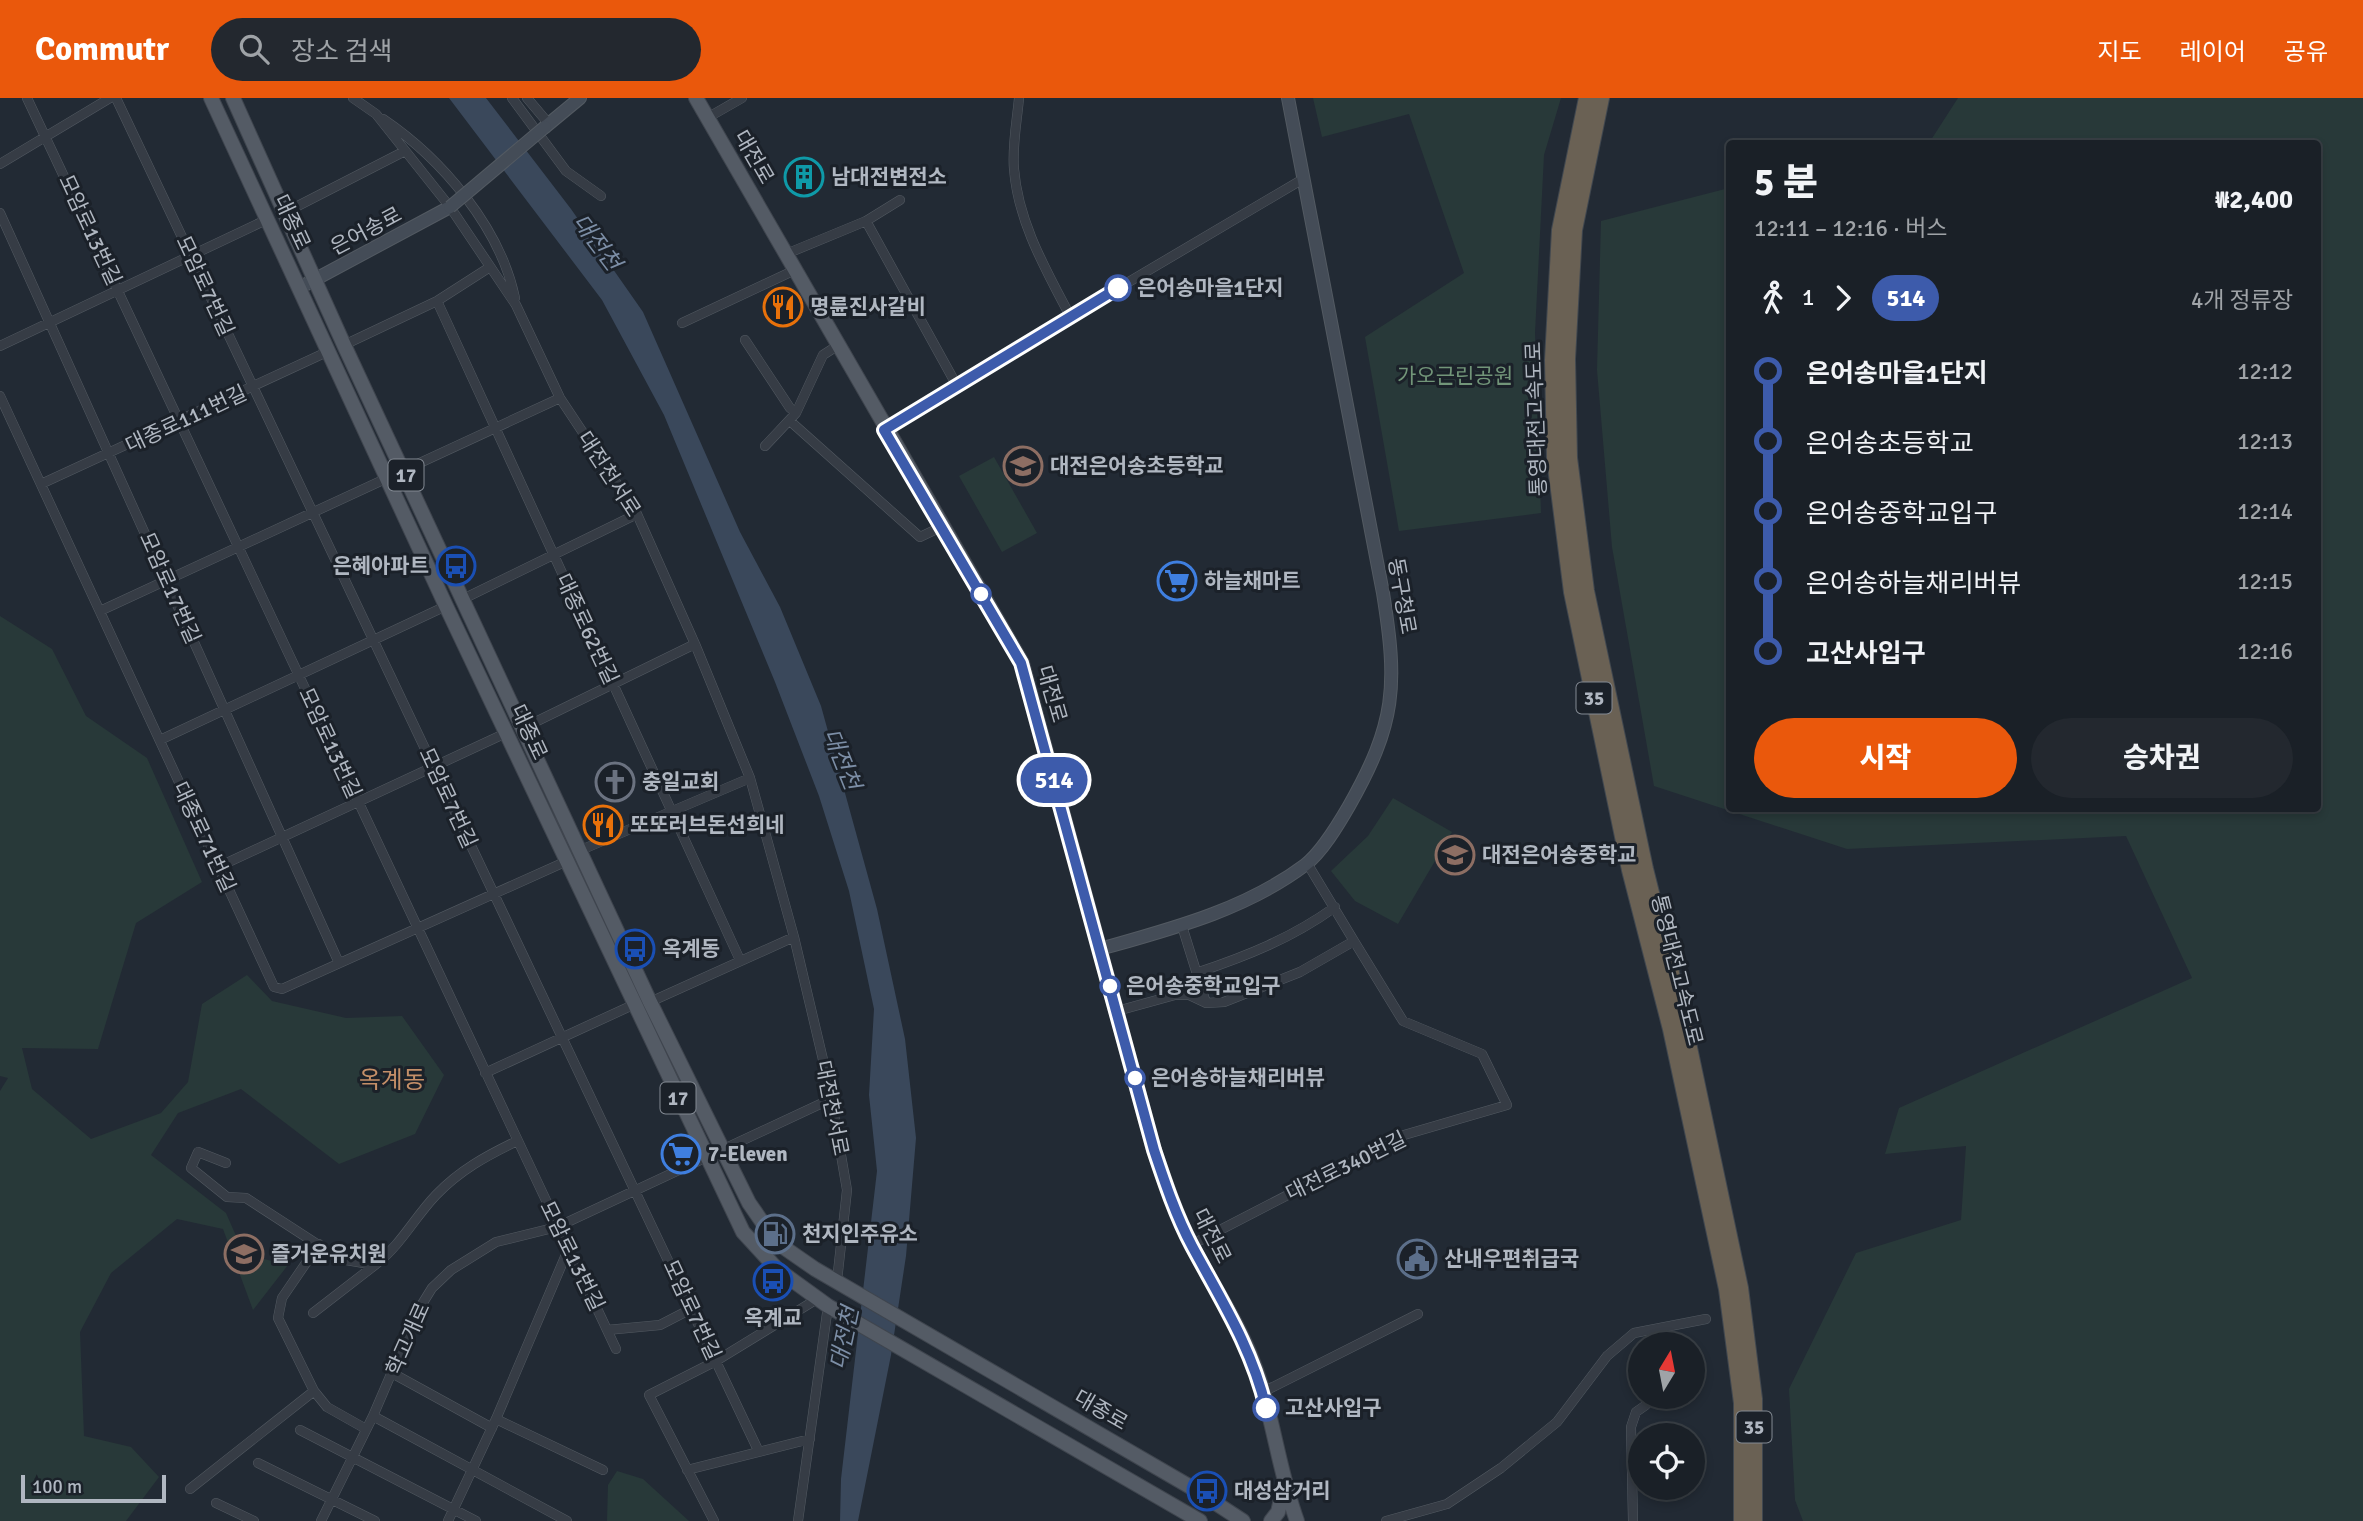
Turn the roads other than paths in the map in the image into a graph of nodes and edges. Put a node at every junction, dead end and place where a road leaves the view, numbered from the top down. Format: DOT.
graph roads {
  1 [pos="27,98"];
  2 [pos="110,98"];
  3 [pos="116,98"];
  4 [pos="211,98"];
  5 [pos="233,98"];
  6 [pos="353,98"];
  7 [pos="512,98"];
  8 [pos="527,98"];
  9 [pos="580,98"];
  10 [pos="696,98"];
  11 [pos="742,98"];
  12 [pos="1019,98"];
  13 [pos="1288,98"];
  14 [pos="1587,98"];
  15 [pos="1601,98"];
  16 [pos="376,114"];
  17 [pos="707,118"];
  18 [pos="547,126"];
  19 [pos="46,137"];
  20 [pos="403,152"];
  21 [pos="0,163"];
  22 [pos="1303,179"];
  23 [pos="601,196"];
  24 [pos="900,200"];
  25 [pos="450,207"];
  26 [pos="0,213"];
  27 [pos="284,213"];
  28 [pos="268,219"];
  29 [pos="866,220"];
  30 [pos="786,254"];
  31 [pos="191,256"];
  32 [pos="490,267"];
  33 [pos="795,270"];
  34 [pos="315,280"];
  35 [pos="299,288"];
  36 [pos="118,290"];
  37 [pos="437,301"];
  38 [pos="516,305"];
  39 [pos="1070,316"];
  40 [pos="50,323"];
  41 [pos="682,323"];
  42 [pos="745,340"];
  43 [pos="344,345"];
  44 [pos="0,346"];
  45 [pos="837,346"];
  46 [pos="329,351"];
  47 [pos="956,384"];
  48 [pos="253,388"];
  49 [pos="0,396"];
  50 [pos="560,398"];
  51 [pos="793,417"];
  52 [pos="179,421"];
  53 [pos="495,426"];
  54 [pos="884,430"];
  55 [pos="765,446"];
  56 [pos="109,454"];
  57 [pos="404,470"];
  58 [pos="388,477"];
  59 [pos="41,484"];
  60 [pos="313,514"];
  61 [pos="637,514"];
  62 [pos="941,527"];
  63 [pos="239,548"];
  64 [pos="554,556"];
  65 [pos="166,581"];
  66 [pos="463,599"];
  67 [pos="446,606"];
  68 [pos="100,611"];
  69 [pos="373,640"];
  70 [pos="695,644"];
  71 [pos="298,675"];
  72 [pos="612,683"];
  73 [pos="225,710"];
  74 [pos="523,728"];
  75 [pos="506,733"];
  76 [pos="160,740"];
  77 [pos="434,768"];
  78 [pos="750,778"];
  79 [pos="358,803"];
  80 [pos="673,810"];
  81 [pos="283,838"];
  82 [pos="581,850"];
  83 [pos="567,861"];
  84 [pos="1307,863"];
  85 [pos="218,867"];
  86 [pos="494,894"];
  87 [pos="1335,907"];
  88 [pos="1182,926"];
  89 [pos="417,929"];
  90 [pos="794,937"];
  91 [pos="1354,941"];
  92 [pos="1100,949"];
  93 [pos="740,960"];
  94 [pos="339,963"];
  95 [pos="1196,973"];
  96 [pos="650,1002"];
  97 [pos="1206,1003"];
  98 [pos="635,1004"];
  99 [pos="1117,1011"];
  100 [pos="563,1039"];
  101 [pos="485,1073"];
  102 [pos="831,1099"];
  103 [pos="517,1141"];
  104 [pos="723,1151"];
  105 [pos="706,1159"];
  106 [pos="226,1163"];
  107 [pos="636,1192"];
  108 [pos="557,1227"];
  109 [pos="319,1244"];
  110 [pos="1191,1245"];
  111 [pos="568,1250"];
  112 [pos="375,1265"];
  113 [pos="838,1282"];
  114 [pos="1734,1289"];
  115 [pos="822,1303"];
  116 [pos="691,1309"];
  117 [pos="313,1313"];
  118 [pos="1418,1314"];
  119 [pos="1706,1319"];
  120 [pos="607,1330"];
  121 [pos="1740,1333"];
  122 [pos="616,1349"];
  123 [pos="716,1361"];
  124 [pos="392,1373"];
  125 [pos="314,1391"];
  126 [pos="1263,1392"];
  127 [pos="1640,1409"];
  128 [pos="373,1416"];
  129 [pos="494,1423"];
  130 [pos="366,1429"];
  131 [pos="300,1430"];
  132 [pos="810,1439"];
  133 [pos="758,1450"];
  134 [pos="352,1455"];
  135 [pos="258,1463"];
  136 [pos="472,1470"];
  137 [pos="603,1470"];
  138 [pos="687,1470"];
  139 [pos="1284,1486"];
  140 [pos="190,1489"];
  141 [pos="332,1498"];
  142 [pos="216,1503"];
  143 [pos="454,1510"];
  144 [pos="1294,1518"];
  145 [pos="1192,1519"];
  146 [pos="1244,1520"];
  147 [pos="254,1521"];
  148 [pos="321,1521"];
  149 [pos="375,1521"];
  150 [pos="449,1521"];
  151 [pos="476,1521"];
  152 [pos="567,1521"];
  153 [pos="714,1521"];
  154 [pos="797,1521"];
  155 [pos="1271,1521"];
  156 [pos="1386,1521"];
  157 [pos="1633,1521"];
  158 [pos="1742,1521"];
  159 [pos="1754,1521"];
  1 -- 19 [label="street, 모암로13번길"];
  2 -- 19 [label="street"];
  3 -- 31 [label="street, 모암로7번길"];
  4 -- 28 [label="main road, 대종로 / 17"];
  5 -- 27 [label="main road, 대종로 / 17"];
  6 -- 16 [label="street, 대전천서로"];
  7 -- 23 [label="street"];
  8 -- 18 [label="street"];
  9 -- 18 [label="main road"];
  10 -- 17 [label="main road, 대전로"];
  11 -- 17 [label="street, 대전로"];
  12 -- 39 [label="street"];
  13 -- 22 [label="main road, 동구청로"];
  14 -- 114 [label="highway, 통영대전고속도로 / 35"];
  15 -- 114 [label="highway, 통영대전고속도로 / 35"];
  16 -- 20 [label="street, 대전천서로"];
  16 -- 38 [label="street"];
  17 -- 30 [label="main road, 대전로"];
  18 -- 25 [label="main road, 은어송로, bridge"];
  19 -- 21 [label="street"];
  19 -- 36 [label="street, 모암로13번길"];
  20 -- 25 [label="street, 대전천서로"];
  20 -- 27 [label="street, 대종로"];
  22 -- 39 [label="street"];
  22 -- 84 [label="main road, 동구청로"];
  24 -- 29 [label="street"];
  25 -- 32 [label="street, 대전천서로"];
  25 -- 34 [label="main road, 은어송로"];
  26 -- 40 [label="street, 모암로17번길"];
  27 -- 34 [label="main road, 대종로 / 17"];
  28 -- 31 [label="street"];
  28 -- 35 [label="main road, 대종로 / 17"];
  29 -- 30 [label="street"];
  29 -- 47 [label="street"];
  30 -- 33 [label="main road, 대전로"];
  31 -- 36 [label="street"];
  31 -- 48 [label="street, 모암로7번길"];
  32 -- 37 [label="street"];
  32 -- 38 [label="street, 대전천서로"];
  33 -- 41 [label="street"];
  33 -- 45 [label="main road, 대전로"];
  34 -- 35 [label="main road, 은어송로"];
  34 -- 43 [label="main road, 대종로 / 17"];
  35 -- 46 [label="main road, 대종로 / 17"];
  36 -- 40 [label="street"];
  36 -- 52 [label="street, 모암로13번길"];
  37 -- 43 [label="street"];
  37 -- 53 [label="street, 대종로62번길"];
  38 -- 50 [label="street, 대전천서로"];
  39 -- 47 [label="street"];
  40 -- 44 [label="street"];
  40 -- 56 [label="street, 모암로17번길"];
  42 -- 51 [label="street"];
  43 -- 57 [label="main road, 대종로 / 17"];
  45 -- 51 [label="street"];
  45 -- 54 [label="main road, 대전로"];
  46 -- 48 [label="street, 대종로111번길"];
  46 -- 58 [label="main road, 대종로 / 17"];
  47 -- 54 [label="street"];
  48 -- 52 [label="street, 대종로111번길"];
  48 -- 60 [label="street, 모암로7번길"];
  49 -- 59 [label="street, 대종로71번길"];
  50 -- 53 [label="street"];
  50 -- 61 [label="street, 대전천서로"];
  51 -- 55 [label="street"];
  51 -- 62 [label="street"];
  52 -- 56 [label="street, 대종로111번길"];
  52 -- 63 [label="street, 모암로13번길"];
  53 -- 57 [label="street"];
  53 -- 64 [label="street, 대종로62번길"];
  54 -- 62 [label="main road, 대전로"];
  56 -- 59 [label="street, 대종로111번길"];
  56 -- 65 [label="street, 모암로17번길"];
  57 -- 58 [label="street"];
  57 -- 66 [label="main road, 대종로 / 17"];
  58 -- 60 [label="street"];
  58 -- 67 [label="main road, 대종로 / 17"];
  59 -- 68 [label="street, 대종로71번길"];
  60 -- 63 [label="street"];
  60 -- 69 [label="street, 모암로7번길"];
  61 -- 64 [label="street"];
  61 -- 70 [label="street, 대전천서로"];
  62 -- 92 [label="main road, 대전로"];
  63 -- 65 [label="street"];
  63 -- 71 [label="street, 모암로13번길"];
  64 -- 66 [label="street"];
  64 -- 72 [label="street, 대종로62번길"];
  65 -- 68 [label="street"];
  65 -- 73 [label="street, 모암로17번길"];
  66 -- 74 [label="main road, 대종로 / 17"];
  67 -- 69 [label="street"];
  67 -- 75 [label="main road, 대종로 / 17"];
  68 -- 76 [label="street, 대종로71번길"];
  69 -- 71 [label="street"];
  69 -- 77 [label="street, 모암로7번길"];
  70 -- 72 [label="street, 대종로"];
  70 -- 78 [label="street, 대전천서로"];
  71 -- 73 [label="street"];
  71 -- 79 [label="street, 모암로13번길"];
  72 -- 74 [label="street, 대종로"];
  72 -- 80 [label="street, 대종로62번길"];
  73 -- 76 [label="street"];
  73 -- 81 [label="street, 모암로17번길"];
  74 -- 82 [label="main road, 대종로 / 17"];
  75 -- 77 [label="street"];
  75 -- 83 [label="main road, 대종로 / 17"];
  76 -- 85 [label="street, 대종로71번길"];
  77 -- 79 [label="street"];
  77 -- 86 [label="street, 모암로7번길"];
  78 -- 80 [label="street"];
  78 -- 90 [label="street, 대전천서로"];
  79 -- 81 [label="street"];
  79 -- 89 [label="street, 모암로13번길"];
  80 -- 82 [label="street"];
  80 -- 93 [label="street, 대종로62번길"];
  81 -- 85 [label="street"];
  81 -- 94 [label="street, 모암로17번길"];
  82 -- 96 [label="main road, 대종로 / 17"];
  83 -- 86 [label="street, 대종로71번길"];
  83 -- 98 [label="main road, 대종로 / 17"];
  84 -- 87 [label="street"];
  84 -- 88 [label="main road, 동구청로"];
  85 -- 94 [label="street, 대종로71번길"];
  86 -- 89 [label="street, 대종로71번길"];
  86 -- 100 [label="street, 모암로7번길"];
  87 -- 91 [label="street"];
  87 -- 95 [label="street"];
  88 -- 92 [label="main road, 동구청로"];
  88 -- 95 [label="street"];
  89 -- 94 [label="street, 대종로71번길"];
  89 -- 101 [label="street, 모암로13번길"];
  90 -- 93 [label="street"];
  90 -- 102 [label="street, 대전천서로"];
  91 -- 97 [label="street"];
  91 -- 110 [label="street, 대전로340번길"];
  92 -- 99 [label="main road, 대전로"];
  93 -- 96 [label="street"];
  95 -- 97 [label="street"];
  96 -- 104 [label="main road, 대종로 / 17"];
  97 -- 99 [label="street"];
  98 -- 100 [label="street"];
  98 -- 105 [label="main road, 대종로 / 17"];
  99 -- 110 [label="main road, 대전로"];
  100 -- 101 [label="street"];
  100 -- 107 [label="street, 모암로7번길"];
  101 -- 103 [label="street, 모암로13번길"];
  102 -- 104 [label="street"];
  102 -- 113 [label="street, 대전천서로"];
  103 -- 108 [label="street, 모암로13번길"];
  103 -- 112 [label="street"];
  104 -- 105 [label="street, 학고개로"];
  104 -- 113 [label="main road, 대종로 / 17"];
  105 -- 107 [label="street, 학고개로"];
  105 -- 115 [label="main road, 대종로 / 17"];
  106 -- 109 [label="street"];
  107 -- 108 [label="street, 학고개로"];
  107 -- 116 [label="street, 모암로7번길"];
  108 -- 111 [label="street, 모암로13번길"];
  108 -- 124 [label="street, 학고개로"];
  109 -- 112 [label="street"];
  109 -- 125 [label="street"];
  110 -- 126 [label="main road, 대전로"];
  111 -- 120 [label="street, 모암로13번길"];
  111 -- 129 [label="street"];
  112 -- 117 [label="street"];
  113 -- 146 [label="main road, 대종로 / 17"];
  114 -- 121 [label="highway, 통영대전고속도로 / 35"];
  115 -- 123 [label="street"];
  115 -- 132 [label="street"];
  115 -- 145 [label="main road, 17"];
  116 -- 120 [label="street"];
  116 -- 123 [label="street, 모암로7번길"];
  118 -- 126 [label="street"];
  119 -- 156 [label="street"];
  120 -- 122 [label="street, 모암로13번길"];
  121 -- 158 [label="highway, 통영대전고속도로 / 35"];
  121 -- 159 [label="highway, 통영대전고속도로 / 35"];
  123 -- 133 [label="street, 모암로7번길"];
  123 -- 138 [label="street"];
  124 -- 128 [label="street, 학고개로"];
  124 -- 129 [label="street"];
  125 -- 130 [label="street"];
  125 -- 140 [label="street"];
  126 -- 139 [label="main road, 대전로"];
  127 -- 157 [label="street"];
  128 -- 130 [label="street, 학고개로"];
  128 -- 136 [label="street"];
  129 -- 136 [label="street"];
  129 -- 137 [label="street"];
  130 -- 134 [label="street, 학고개로"];
  131 -- 134 [label="street"];
  132 -- 133 [label="street"];
  132 -- 154 [label="street"];
  133 -- 138 [label="street"];
  134 -- 141 [label="street, 학고개로"];
  134 -- 143 [label="street"];
  135 -- 141 [label="street"];
  136 -- 143 [label="street"];
  136 -- 152 [label="street"];
  138 -- 153 [label="street"];
  139 -- 144 [label="main road, 대전로"];
  139 -- 155 [label="main road"];
  141 -- 148 [label="street, 학고개로"];
  141 -- 149 [label="street"];
  142 -- 147 [label="street"];
  143 -- 150 [label="street"];
  143 -- 151 [label="street"];
}
